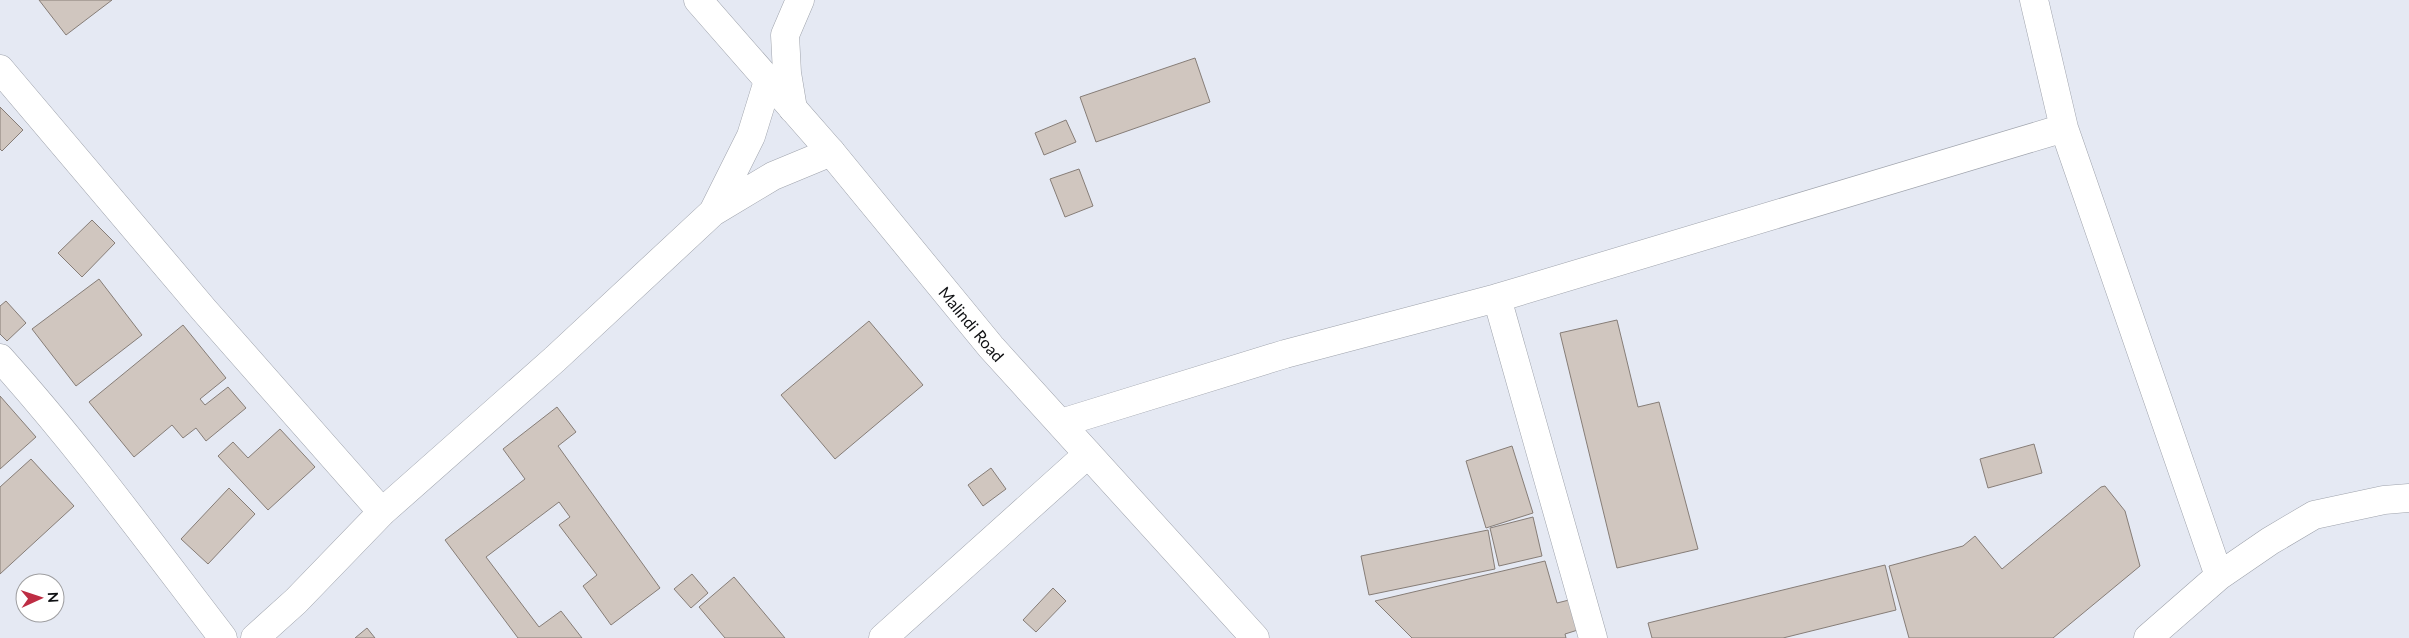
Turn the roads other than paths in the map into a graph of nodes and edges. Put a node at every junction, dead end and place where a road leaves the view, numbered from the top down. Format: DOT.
graph roads {
  1 [pos="698,0"];
  2 [pos="800,0"];
  3 [pos="2034,0"];
  4 [pos="0,69"];
  5 [pos="768,81"];
  6 [pos="793,110"];
  7 [pos="2064,128"];
  8 [pos="831,152"];
  9 [pos="713,212"];
  10 [pos="1497,298"];
  11 [pos="0,358"];
  12 [pos="1061,424"];
  13 [pos="1088,454"];
  14 [pos="2409,498"];
  15 [pos="382,512"];
  16 [pos="2219,576"];
  17 [pos="223,638"];
  18 [pos="255,638"];
  19 [pos="883,638"];
  20 [pos="1255,638"];
  21 [pos="1593,638"];
  22 [pos="2148,638"];
  1 -- 5 [label="main road, Malindi Road"];
  2 -- 6 [label="main road"];
  3 -- 7 [label="main road"];
  4 -- 15 [label="main road"];
  5 -- 6 [label="main road, Malindi Road"];
  5 -- 9 [label="main road"];
  6 -- 8 [label="main road, Malindi Road"];
  7 -- 10 [label="main road"];
  7 -- 16 [label="main road"];
  8 -- 9 [label="main road"];
  8 -- 12 [label="main road, Malindi Road"];
  9 -- 15 [label="main road"];
  10 -- 12 [label="main road"];
  10 -- 21 [label="main road"];
  11 -- 17 [label="main road"];
  12 -- 13 [label="main road, Malindi Road"];
  13 -- 19 [label="main road"];
  13 -- 20 [label="main road, Malindi Road"];
  14 -- 16 [label="main road"];
  15 -- 18 [label="main road"];
  16 -- 22 [label="main road"];
}
